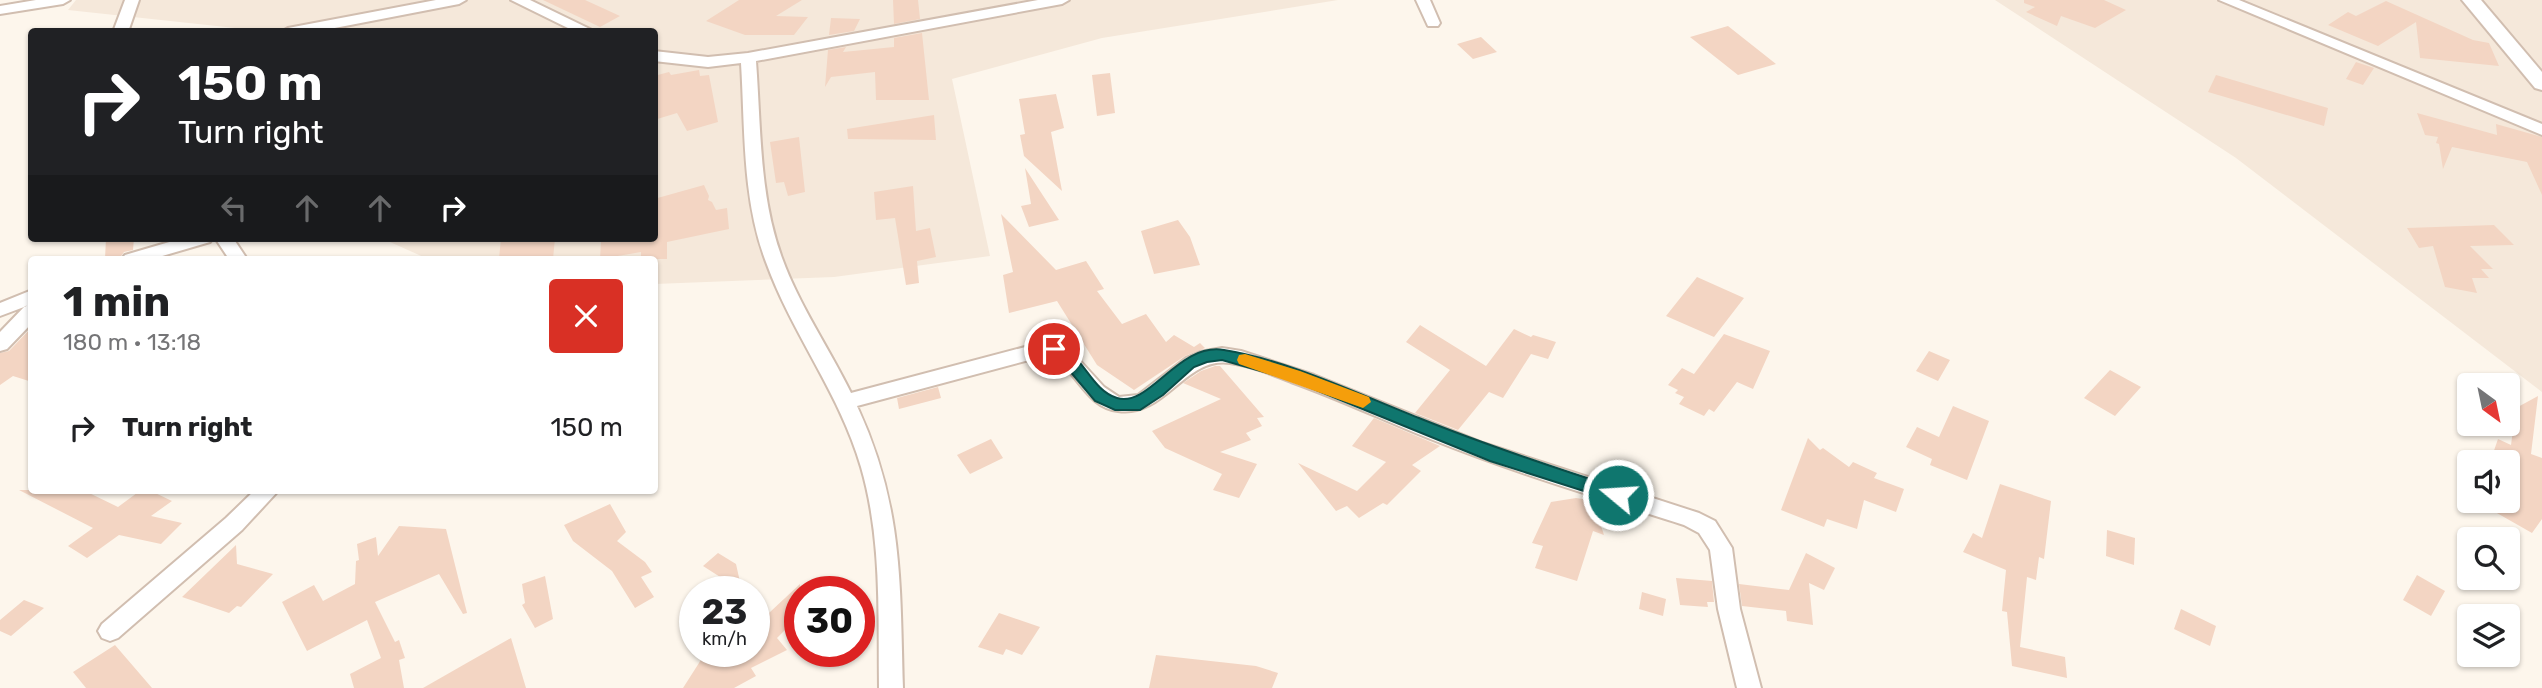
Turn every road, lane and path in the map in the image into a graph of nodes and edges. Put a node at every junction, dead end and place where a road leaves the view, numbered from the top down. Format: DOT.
graph roads {
  1 [pos="63,0"];
  2 [pos="132,0"];
  3 [pos="459,0"];
  4 [pos="540,0"];
  5 [pos="1062,0"];
  6 [pos="1423,0"];
  7 [pos="2226,0"];
  8 [pos="2472,0"];
  9 [pos="521,2"];
  10 [pos="0,10"];
  11 [pos="1433,23"];
  12 [pos="122,28"];
  13 [pos="309,28"];
  14 [pos="580,28"];
  15 [pos="663,57"];
  16 [pos="748,58"];
  17 [pos="2542,83"];
  18 [pos="2542,130"];
  19 [pos="190,242"];
  20 [pos="141,256"];
  21 [pos="28,298"];
  22 [pos="0,310"];
  23 [pos="28,316"];
  24 [pos="0,344"];
  25 [pos="844,402"];
  26 [pos="264,494"];
  27 [pos="110,631"];
  28 [pos="891,688"];
  29 [pos="1749,688"];
  1 -- 10 [label="street"];
  2 -- 12 [label="street"];
  3 -- 13 [label="street"];
  4 -- 9 [label="street"];
  5 -- 16 [label="street"];
  6 -- 11 [label="street"];
  7 -- 18 [label="street"];
  8 -- 17 [label="street"];
  9 -- 14 [label="street"];
  15 -- 16 [label="street"];
  16 -- 25 [label="street"];
  19 -- 20 [label="street"];
  21 -- 22 [label="street"];
  23 -- 24 [label="street"];
  25 -- 28 [label="street"];
  25 -- 29 [label="street"];
  26 -- 27 [label="street"];
}
